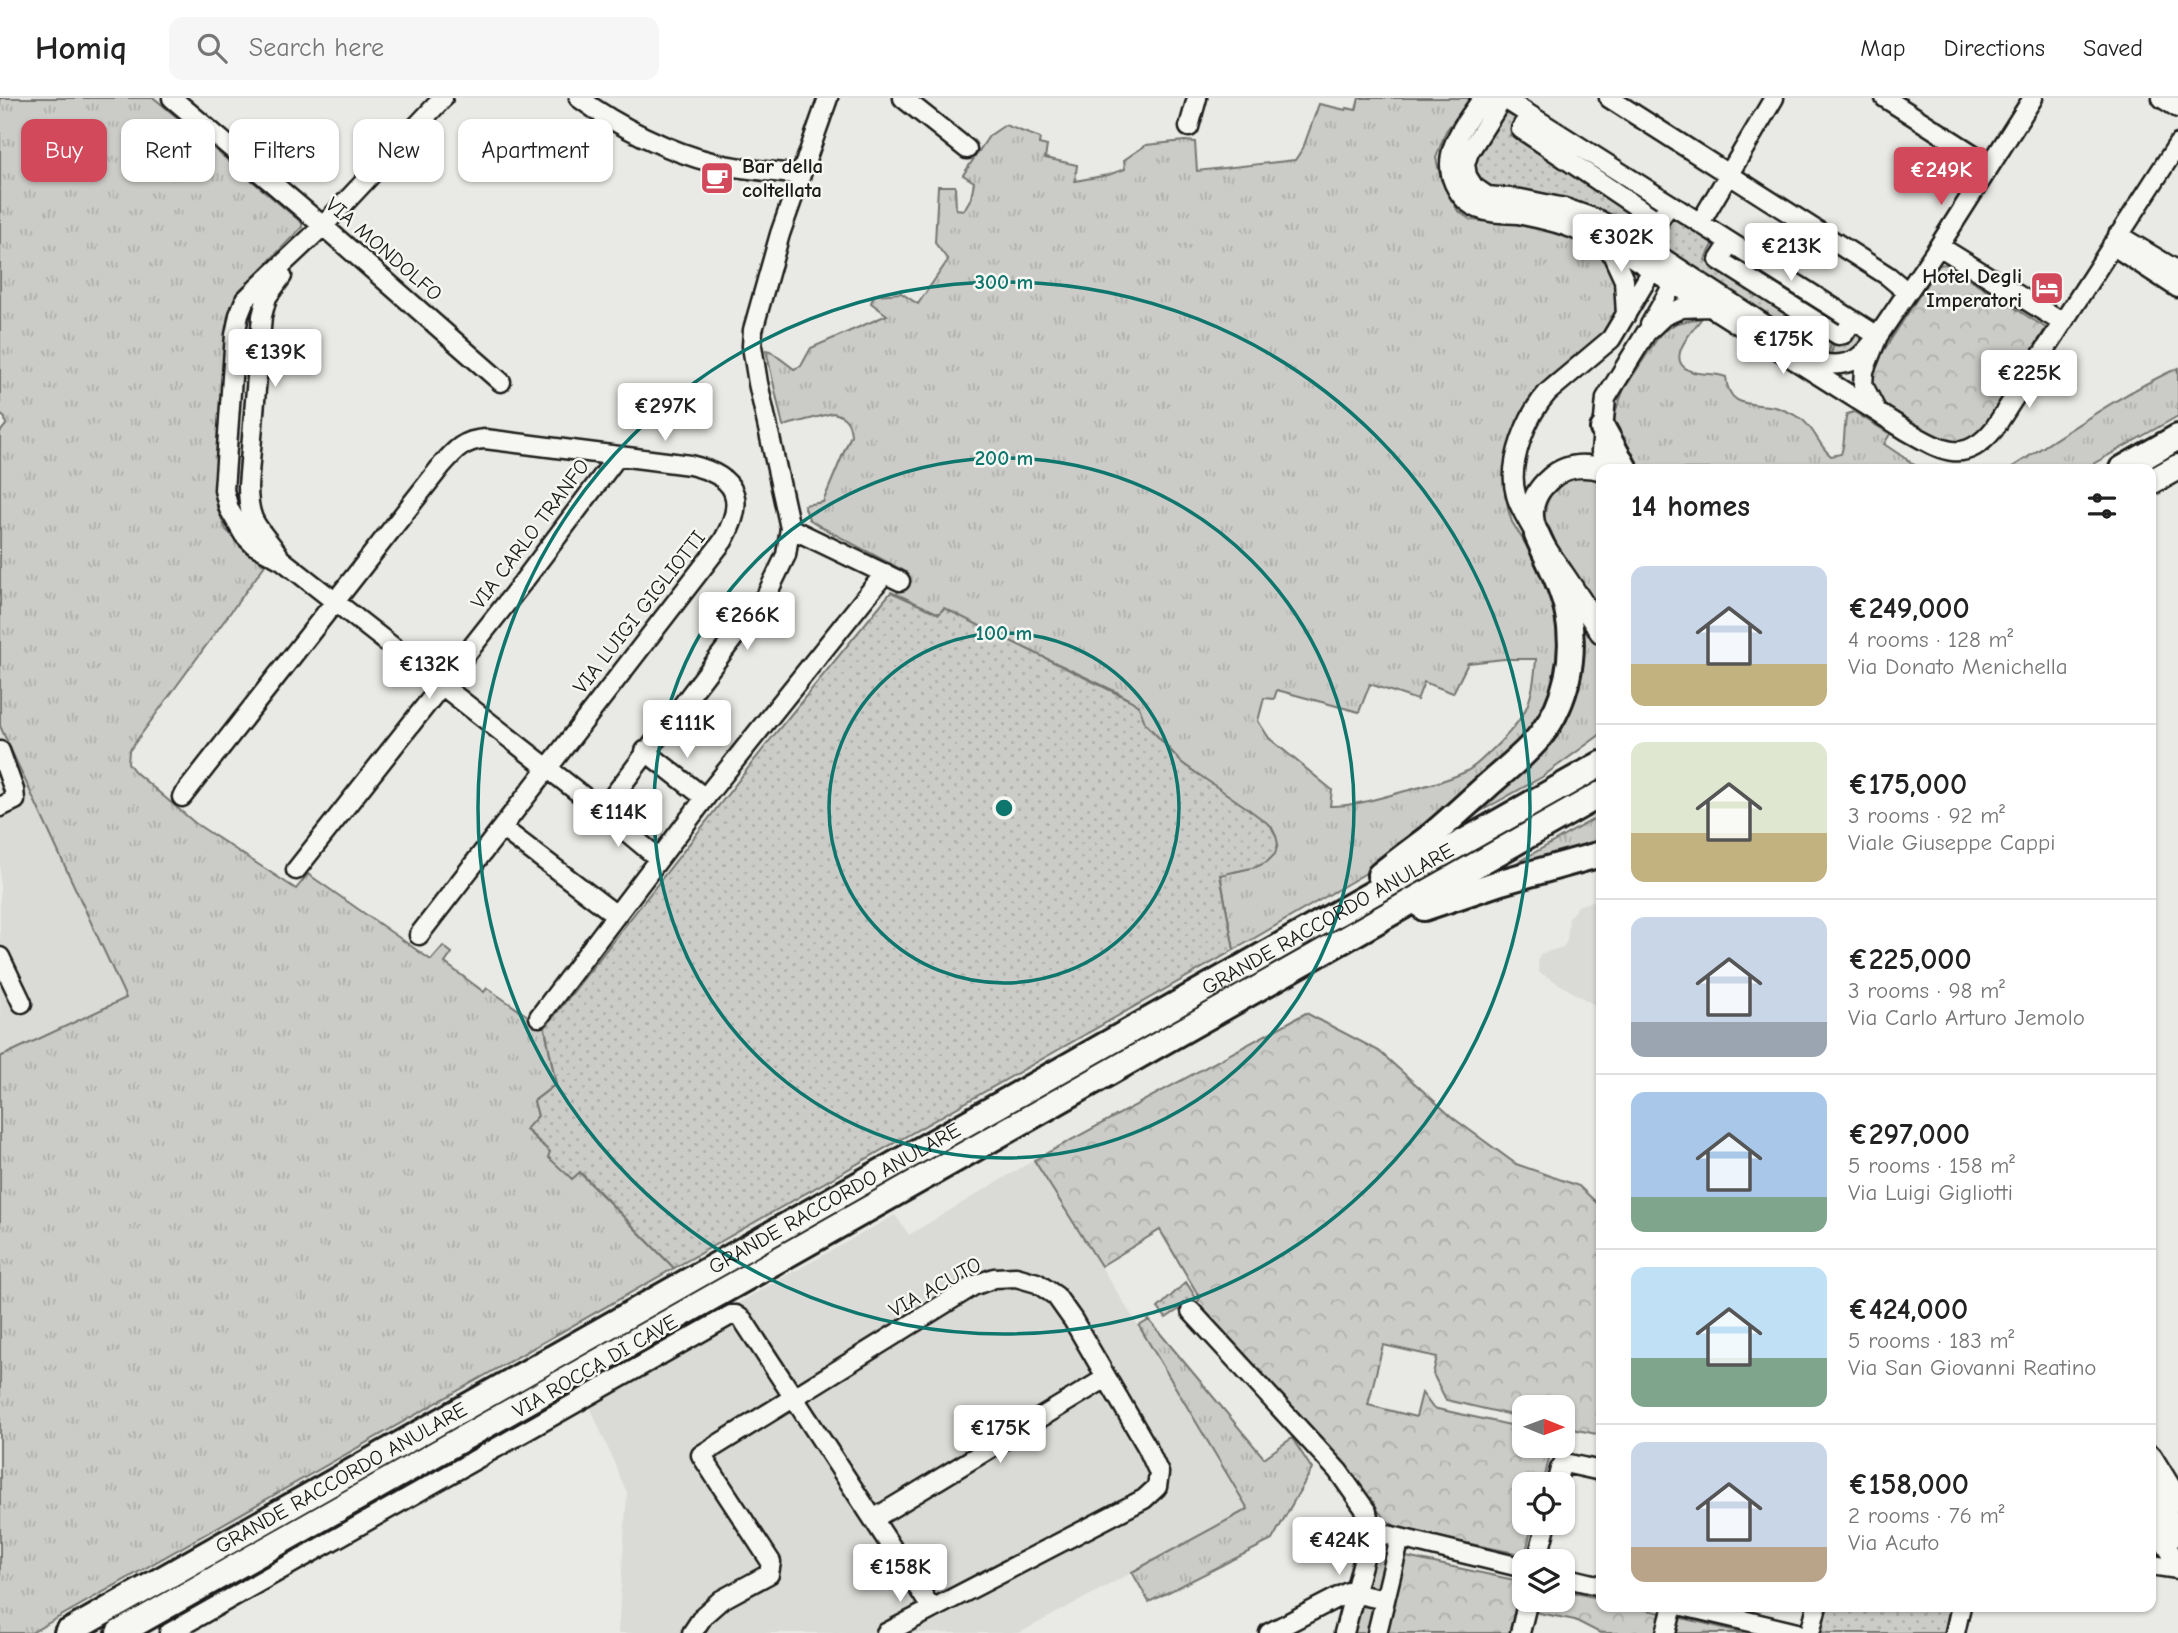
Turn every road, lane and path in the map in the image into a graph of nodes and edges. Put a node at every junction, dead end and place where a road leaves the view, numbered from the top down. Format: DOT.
graph roads {
  1 [pos="172,98"];
  2 [pos="443,98"];
  3 [pos="579,98"];
  4 [pos="827,98"];
  5 [pos="903,98"];
  6 [pos="1197,98"];
  7 [pos="1483,98"];
  8 [pos="1503,98"];
  9 [pos="1609,98"];
  10 [pos="1630,98"];
  11 [pos="1774,98"];
  12 [pos="1787,98"];
  13 [pos="1885,98"];
  14 [pos="1907,98"];
  15 [pos="2033,98"];
  16 [pos="2162,98"];
  17 [pos="2178,108"];
  18 [pos="1189,127"];
  19 [pos="2178,144"];
  20 [pos="967,149"];
  21 [pos="1993,159"];
  22 [pos="1732,170"];
  23 [pos="801,175"];
  24 [pos="1700,223"];
  25 [pos="323,226"];
  26 [pos="2115,240"];
  27 [pos="1608,245"];
  28 [pos="1939,246"];
  29 [pos="1656,264"];
  30 [pos="1922,270"];
  31 [pos="2178,271"];
  32 [pos="1677,277"];
  33 [pos="2178,288"];
  34 [pos="1907,292"];
  35 [pos="1709,307"];
  36 [pos="1626,316"];
  37 [pos="2063,323"];
  38 [pos="1646,333"];
  39 [pos="1878,336"];
  40 [pos="500,382"];
  41 [pos="1878,412"];
  42 [pos="1603,429"];
  43 [pos="2178,437"];
  44 [pos="617,457"];
  45 [pos="1602,464"];
  46 [pos="1622,464"];
  47 [pos="2131,464"];
  48 [pos="2178,467"];
  49 [pos="1596,468"];
  50 [pos="2156,479"];
  51 [pos="790,528"];
  52 [pos="1537,535"];
  53 [pos="282,560"];
  54 [pos="334,602"];
  55 [pos="1596,624"];
  56 [pos="440,686"];
  57 [pos="0,751"];
  58 [pos="645,751"];
  59 [pos="1596,767"];
  60 [pos="547,768"];
  61 [pos="183,797"];
  62 [pos="1596,797"];
  63 [pos="705,798"];
  64 [pos="0,807"];
  65 [pos="601,811"];
  66 [pos="502,828"];
  67 [pos="1596,855"];
  68 [pos="658,858"];
  69 [pos="296,870"];
  70 [pos="1348,907"];
  71 [pos="616,915"];
  72 [pos="1367,927"];
  73 [pos="419,935"];
  74 [pos="0,957"];
  75 [pos="22,1003"];
  76 [pos="539,1017"];
  77 [pos="1191,1311"];
  78 [pos="1106,1378"];
  79 [pos="792,1398"];
  80 [pos="2156,1463"];
  81 [pos="2156,1465"];
  82 [pos="1596,1470"];
  83 [pos="1559,1472"];
  84 [pos="2178,1486"];
  85 [pos="2156,1498"];
  86 [pos="2178,1501"];
  87 [pos="874,1518"];
  88 [pos="2156,1530"];
  89 [pos="1371,1531"];
  90 [pos="2178,1535"];
  91 [pos="1400,1538"];
  92 [pos="1512,1565"];
  93 [pos="2156,1566"];
  94 [pos="2178,1566"];
  95 [pos="1575,1580"];
  96 [pos="1596,1586"];
  97 [pos="1354,1592"];
  98 [pos="1385,1600"];
  99 [pos="932,1609"];
  100 [pos="1525,1612"];
  101 [pos="1671,1612"];
  102 [pos="1709,1612"];
  103 [pos="1815,1612"];
  104 [pos="1960,1612"];
  105 [pos="67,1633"];
  106 [pos="119,1633"];
  107 [pos="169,1633"];
  108 [pos="692,1633"];
  109 [pos="886,1633"];
  110 [pos="1269,1633"];
  111 [pos="1344,1633"];
  112 [pos="1377,1633"];
  113 [pos="1520,1633"];
  114 [pos="1667,1633"];
  115 [pos="1797,1633"];
  116 [pos="1810,1633"];
  117 [pos="1955,1633"];
  1 -- 25 [label="street, VIA MONDOLFO"];
  2 -- 25 [label="street"];
  3 -- 23 [label="street"];
  4 -- 23 [label="street"];
  5 -- 20 [label="street"];
  6 -- 18 [label="street"];
  7 -- 27 [label="street"];
  8 -- 24 [label="street"];
  8 -- 29 [label="street"];
  9 -- 22 [label="street"];
  10 -- 22 [label="street"];
  11 -- 22 [label="street"];
  12 -- 22 [label="street"];
  13 -- 21 [label="street"];
  14 -- 21 [label="street"];
  15 -- 21 [label="street"];
  16 -- 17 [label="street"];
  19 -- 26 [label="street"];
  21 -- 28 [label="street"];
  22 -- 24 [label="street"];
  22 -- 30 [label="street"];
  22 -- 34 [label="street"];
  23 -- 51 [label="street"];
  24 -- 39 [label="street"];
  25 -- 40 [label="street, VIA MONDOLFO"];
  25 -- 53 [label="street"];
  25 -- 53 [label="street"];
  26 -- 31 [label="street"];
  26 -- 33 [label="street"];
  26 -- 37 [label="street"];
  27 -- 29 [label="street"];
  27 -- 36 [label="street"];
  28 -- 30 [label="street"];
  28 -- 37 [label="street"];
  29 -- 32 [label="street"];
  29 -- 36 [label="street"];
  30 -- 34 [label="street"];
  32 -- 35 [label="street"];
  32 -- 38 [label="street"];
  32 -- 39 [label="street"];
  34 -- 39 [label="street"];
  35 -- 38 [label="street"];
  35 -- 41 [label="street"];
  36 -- 52 [label="street"];
  37 -- 41 [label="street"];
  38 -- 42 [label="street"];
  39 -- 41 [label="street"];
  42 -- 45 [label="street"];
  42 -- 46 [label="highway"];
  43 -- 47 [label="highway"];
  44 -- 54 [label="street, VIA LUIGI GIGLIOTTI"];
  44 -- 56 [label="street, VIA CARLO TRANFO"];
  44 -- 60 [label="street, VIA LUIGI GIGLIOTTI"];
  48 -- 50 [label="highway"];
  49 -- 52 [label="main road"];
  51 -- 58 [label="street"];
  51 -- 63 [label="street"];
  52 -- 55 [label="main road"];
  52 -- 70 [label="highway"];
  53 -- 54 [label="street"];
  54 -- 56 [label="street"];
  54 -- 61 [label="street, VIA LUIGI GIGLIOTTI"];
  56 -- 60 [label="street"];
  56 -- 69 [label="street, VIA CARLO TRANFO"];
  57 -- 64 [label="street"];
  58 -- 63 [label="street"];
  58 -- 65 [label="street"];
  59 -- 70 [label="highway, GRANDE RACCORDO ANULARE"];
  60 -- 65 [label="street"];
  60 -- 66 [label="street, VIA LUIGI GIGLIOTTI"];
  62 -- 72 [label="highway, GRANDE RACCORDO ANULARE"];
  63 -- 68 [label="street"];
  65 -- 68 [label="street"];
  66 -- 71 [label="street"];
  66 -- 73 [label="street, VIA LUIGI GIGLIOTTI"];
  67 -- 72 [label="highway"];
  68 -- 71 [label="street"];
  70 -- 105 [label="highway, GRANDE RACCORDO ANULARE"];
  71 -- 76 [label="street"];
  72 -- 106 [label="highway, GRANDE RACCORDO ANULARE"];
  74 -- 75 [label="street"];
  77 -- 89 [label="street"];
  78 -- 79 [label="street, VIA ACUTO"];
  78 -- 87 [label="street"];
  78 -- 99 [label="street, VIA ACUTO"];
  79 -- 87 [label="street, VIA ROCCA DI CAVE"];
  79 -- 107 [label="street, VIA ROCCA DI CAVE"];
  79 -- 108 [label="street, VIA ACUTO"];
  80 -- 84 [label="street"];
  81 -- 86 [label="main road"];
  82 -- 83 [label="street"];
  85 -- 90 [label="main road"];
  87 -- 99 [label="street, VIA ROCCA DI CAVE"];
  88 -- 94 [label="street"];
  89 -- 91 [label="street"];
  89 -- 97 [label="street"];
  91 -- 92 [label="street"];
  91 -- 98 [label="street"];
  93 -- 94 [label="street"];
  95 -- 96 [label="street"];
  97 -- 98 [label="street"];
  97 -- 110 [label="street"];
  97 -- 111 [label="street"];
  98 -- 112 [label="street"];
  99 -- 109 [label="street, VIA ACUTO"];
  100 -- 113 [label="street"];
  101 -- 114 [label="street"];
  102 -- 115 [label="street"];
  103 -- 116 [label="street"];
  104 -- 117 [label="street"];
}
